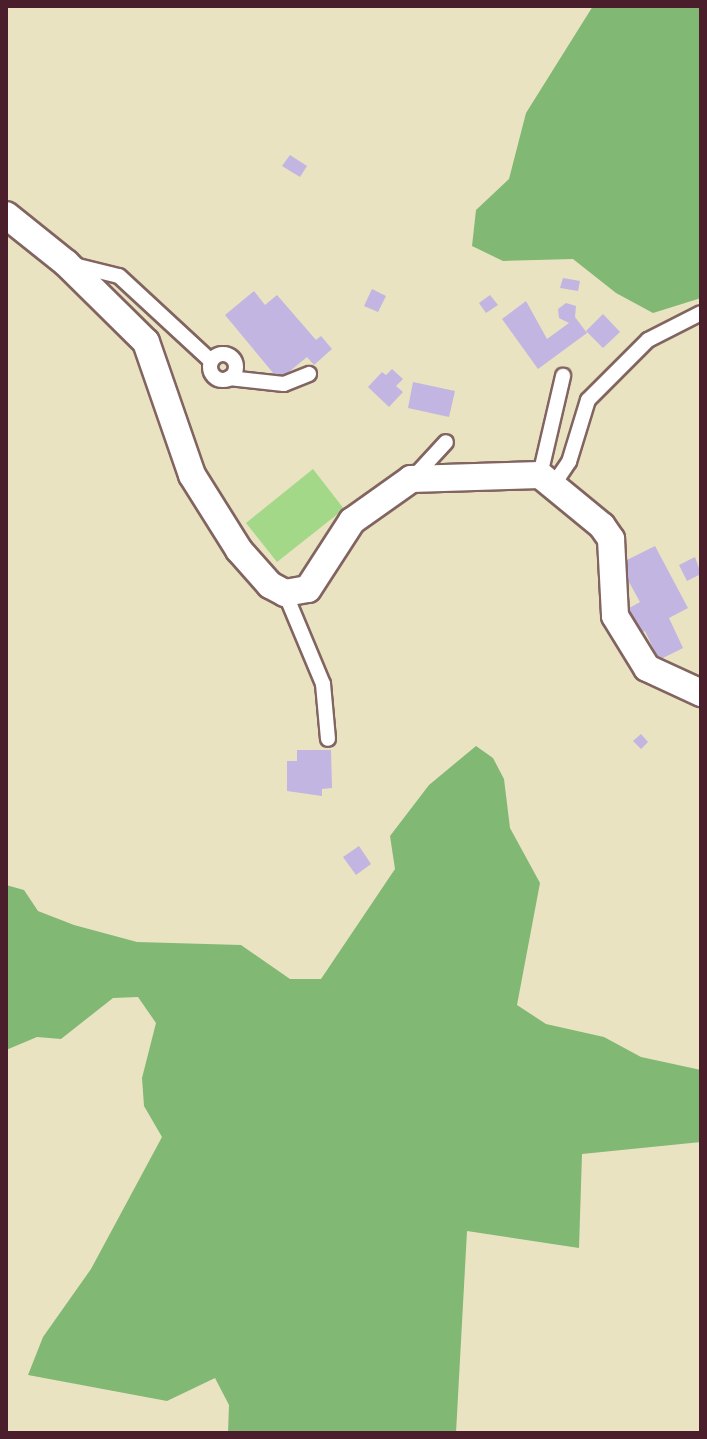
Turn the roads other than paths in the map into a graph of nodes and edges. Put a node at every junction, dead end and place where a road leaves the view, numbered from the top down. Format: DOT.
graph roads {
  1 [pos="6,215"];
  2 [pos="66,263"];
  3 [pos="701,313"];
  4 [pos="309,374"];
  5 [pos="563,376"];
  6 [pos="446,442"];
  7 [pos="411,479"];
  8 [pos="547,479"];
  9 [pos="285,593"];
  10 [pos="701,693"];
  11 [pos="328,739"];
  1 -- 2 [label="street"];
  2 -- 4 [label="lane"];
  2 -- 9 [label="street"];
  3 -- 8 [label="lane"];
  5 -- 8 [label="lane"];
  6 -- 7 [label="lane"];
  7 -- 8 [label="street"];
  7 -- 9 [label="street"];
  8 -- 10 [label="street"];
  9 -- 11 [label="lane"];
}
